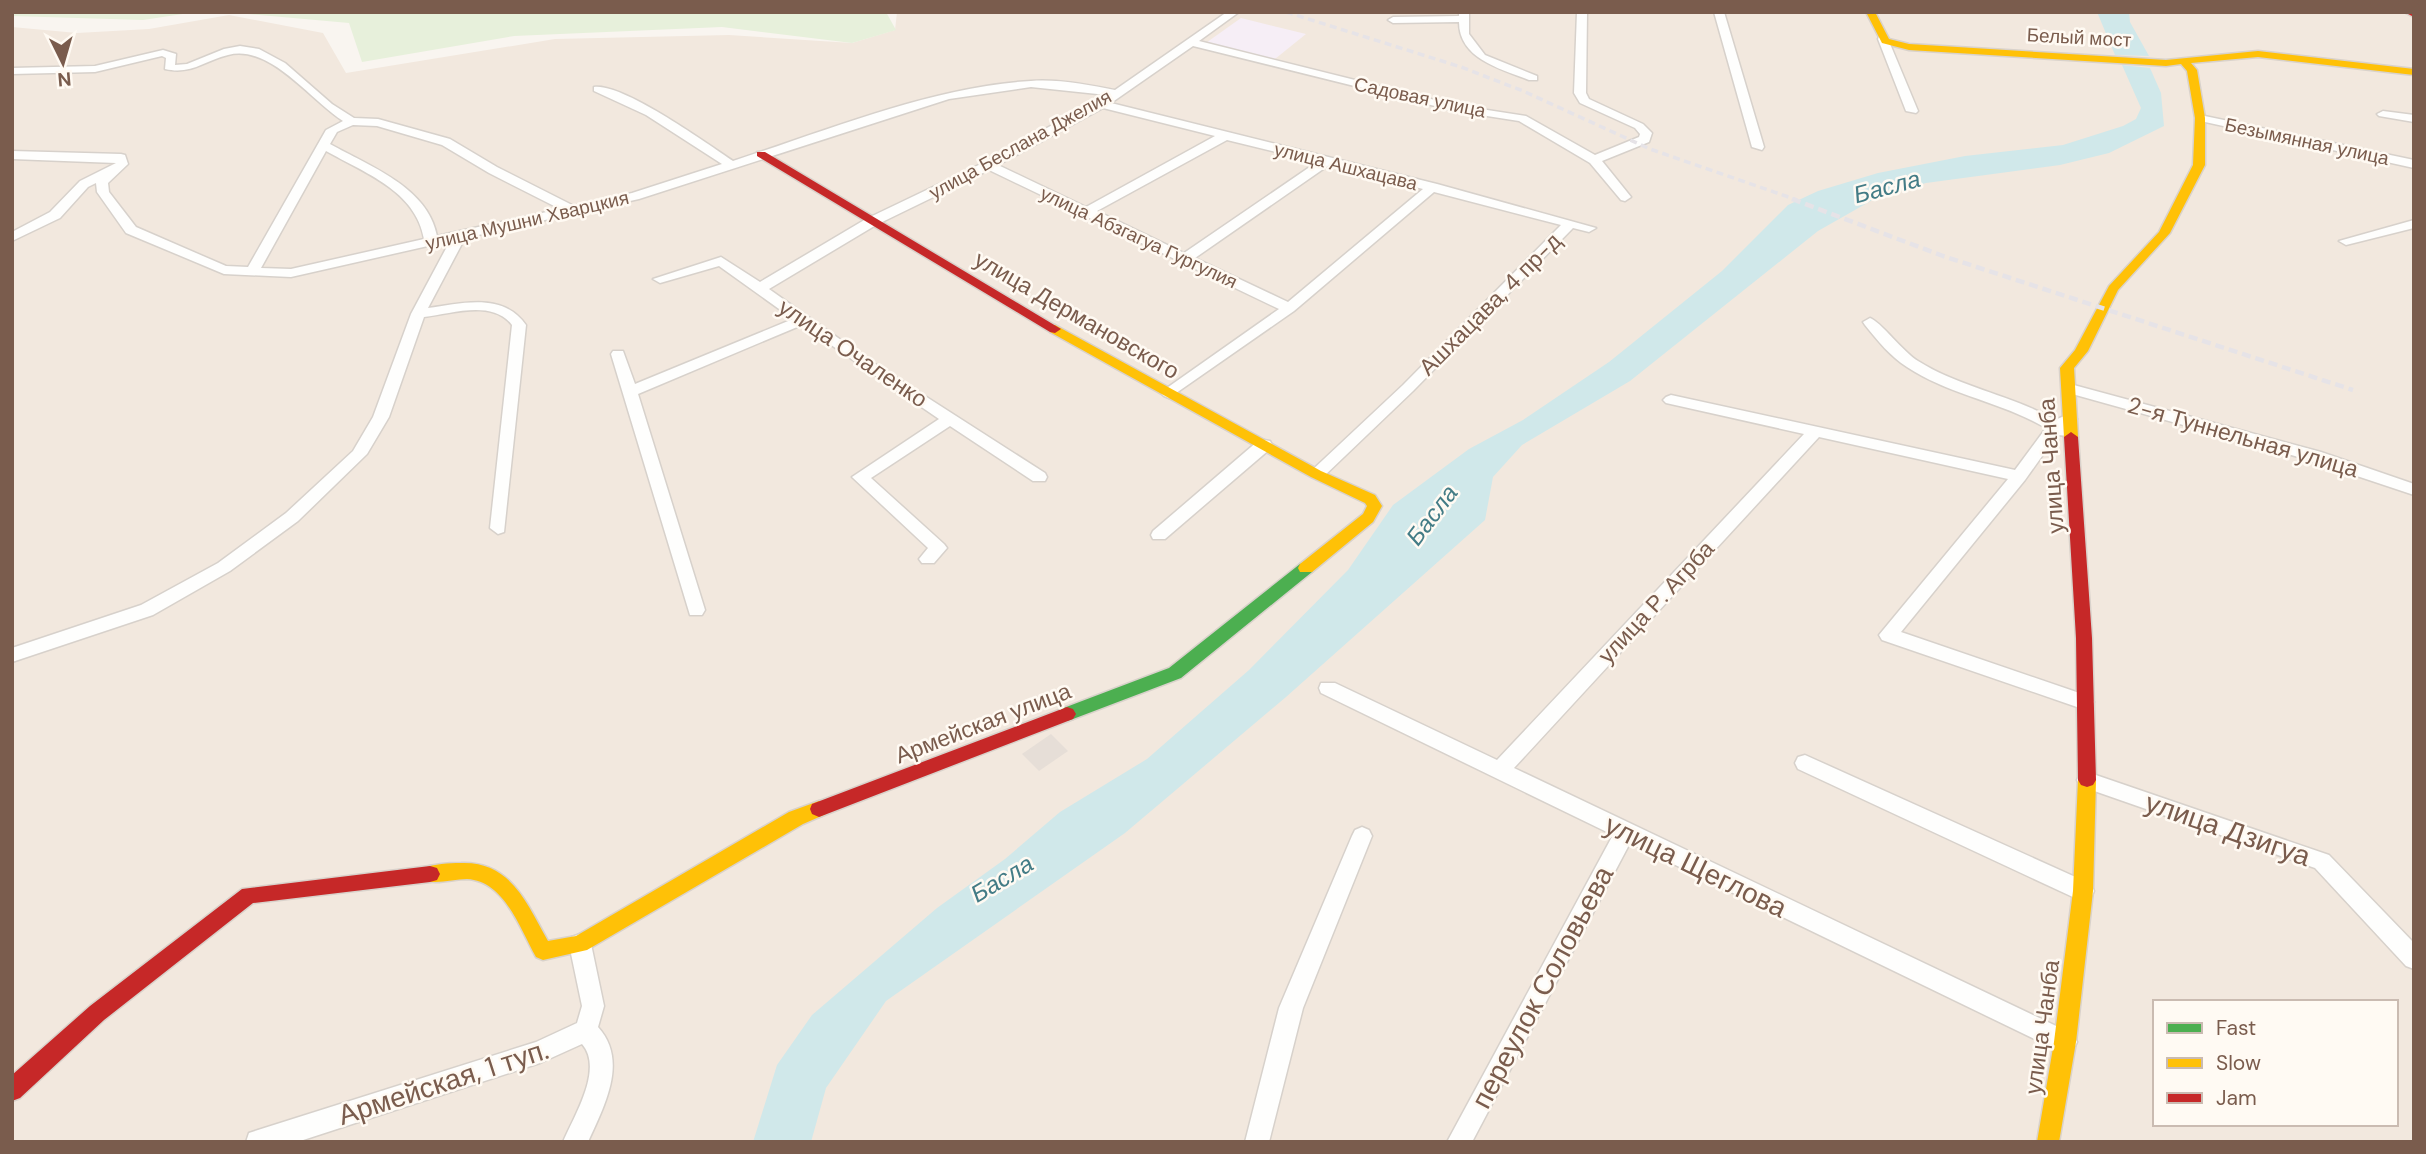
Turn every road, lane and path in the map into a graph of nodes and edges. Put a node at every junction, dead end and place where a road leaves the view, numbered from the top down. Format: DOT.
graph roads {
  1 [pos="1234,12"];
  2 [pos="1582,12"];
  3 [pos="1719,12"];
  4 [pos="1870,12"];
  5 [pos="2408,12"];
  6 [pos="2414,14"];
  7 [pos="1422,15"];
  8 [pos="1464,15"];
  9 [pos="1393,20"];
  10 [pos="1883,39"];
  11 [pos="1191,42"];
  12 [pos="2184,62"];
  13 [pos="12,71"];
  14 [pos="2414,72"];
  15 [pos="1533,78"];
  16 [pos="598,89"];
  17 [pos="1116,93"];
  18 [pos="1102,104"];
  19 [pos="1912,111"];
  20 [pos="2383,114"];
  21 [pos="2200,118"];
  22 [pos="2414,119"];
  23 [pos="351,121"];
  24 [pos="1227,135"];
  25 [pos="325,146"];
  26 [pos="1758,147"];
  27 [pos="761,154"];
  28 [pos="16,156"];
  29 [pos="1594,160"];
  30 [pos="1326,162"];
  31 [pos="730,164"];
  32 [pos="2414,164"];
  33 [pos="989,165"];
  34 [pos="112,172"];
  35 [pos="1433,187"];
  36 [pos="1625,197"];
  37 [pos="572,210"];
  38 [pos="1086,212"];
  39 [pos="871,222"];
  40 [pos="1570,223"];
  41 [pos="2414,224"];
  42 [pos="1589,228"];
  43 [pos="460,235"];
  44 [pos="12,237"];
  45 [pos="431,241"];
  46 [pos="2346,241"];
  47 [pos="1186,258"];
  48 [pos="251,273"];
  49 [pos="660,279"];
  50 [pos="759,289"];
  51 [pos="1289,309"];
  52 [pos="418,314"];
  53 [pos="802,320"];
  54 [pos="1870,322"];
  55 [pos="618,354"];
  56 [pos="2070,389"];
  57 [pos="632,391"];
  58 [pos="1169,393"];
  59 [pos="1671,400"];
  60 [pos="952,418"];
  61 [pos="2065,427"];
  62 [pos="1814,433"];
  63 [pos="1264,445"];
  64 [pos="1316,474"];
  65 [pos="2019,476"];
  66 [pos="1039,477"];
  67 [pos="2414,491"];
  68 [pos="1376,506"];
  69 [pos="498,528"];
  70 [pos="1158,535"];
  71 [pos="928,559"];
  72 [pos="696,610"];
  73 [pos="12,655"];
  74 [pos="1328,688"];
  75 [pos="2084,702"];
  76 [pos="1805,763"];
  77 [pos="1498,772"];
  78 [pos="2087,780"];
  79 [pos="1625,832"];
  80 [pos="1362,836"];
  81 [pos="2083,891"];
  82 [pos="580,944"];
  83 [pos="2414,959"];
  84 [pos="586,1030"];
  85 [pos="2064,1042"];
  86 [pos="12,1090"];
  87 [pos="258,1142"];
  88 [pos="575,1142"];
  89 [pos="1257,1142"];
  90 [pos="1459,1142"];
  91 [pos="2048,1142"];
  1 -- 11 [label="street, улица Беслана Джелия"];
  2 -- 29 [label="street"];
  3 -- 26 [label="street"];
  4 -- 10 [label="main road"];
  5 -- 6 [label="main road"];
  7 -- 8 [label="street"];
  7 -- 9 [label="street"];
  8 -- 15 [label="street"];
  10 -- 12 [label="main road, Белый мост"];
  10 -- 19 [label="street"];
  11 -- 17 [label="street, улица Беслана Джелия"];
  11 -- 29 [label="street, Садовая улица"];
  12 -- 14 [label="main road"];
  12 -- 21 [label="main road, улица Чанба"];
  13 -- 23 [label="street"];
  16 -- 31 [label="street"];
  17 -- 18 [label="street, улица Беслана Джелия"];
  17 -- 27 [label="street, улица Мушни Хварцкия"];
  18 -- 24 [label="street, улица Ашхацава"];
  18 -- 33 [label="street, улица Беслана Джелия"];
  20 -- 22 [label="street"];
  21 -- 32 [label="street, Безымянная улица"];
  21 -- 56 [label="main road, улица Чанба"];
  23 -- 25 [label="street"];
  23 -- 37 [label="street"];
  24 -- 30 [label="street, улица Ашхацава"];
  24 -- 38 [label="street"];
  25 -- 45 [label="street"];
  25 -- 48 [label="street"];
  27 -- 31 [label="street, улица Мушни Хварцкия"];
  27 -- 39 [label="main road, улица Дермановского"];
  28 -- 34 [label="street"];
  29 -- 36 [label="street, Садовая улица"];
  30 -- 35 [label="street, улица Ашхацава"];
  30 -- 47 [label="street"];
  31 -- 37 [label="street, улица Мушни Хварцкия"];
  33 -- 38 [label="street, улица Абзгагуа Гургулия"];
  33 -- 39 [label="street, улица Беслана Джелия"];
  34 -- 44 [label="street"];
  34 -- 48 [label="street, улица Мушни Хварцкия"];
  35 -- 40 [label="street, улица Ашхацава"];
  35 -- 51 [label="street"];
  37 -- 43 [label="street, улица Мушни Хварцкия"];
  38 -- 47 [label="street, улица Абзгагуа Гургулия"];
  39 -- 50 [label="street, улица Беслана Джелия"];
  39 -- 58 [label="main road, улица Дермановского"];
  40 -- 42 [label="street, улица Ашхацава"];
  40 -- 64 [label="street, Ашхацава, 4 пр-д"];
  41 -- 46 [label="street"];
  43 -- 45 [label="street, улица Мушни Хварцкия"];
  43 -- 52 [label="street"];
  45 -- 48 [label="street, улица Мушни Хварцкия"];
  47 -- 51 [label="street, улица Абзгагуа Гургулия"];
  49 -- 50 [label="street, улица Очаленко"];
  50 -- 53 [label="street, улица Очаленко"];
  51 -- 58 [label="street"];
  52 -- 69 [label="street"];
  52 -- 73 [label="street"];
  53 -- 57 [label="street"];
  53 -- 60 [label="street, улица Очаленко"];
  54 -- 61 [label="street"];
  55 -- 57 [label="street"];
  56 -- 61 [label="main road, улица Чанба"];
  56 -- 67 [label="street, 2-я Туннельная улица"];
  57 -- 72 [label="street"];
  58 -- 63 [label="main road, улица Дермановского"];
  59 -- 62 [label="street"];
  60 -- 66 [label="street, улица Очаленко"];
  60 -- 71 [label="street"];
  61 -- 65 [label="street"];
  61 -- 75 [label="main road, улица Чанба"];
  62 -- 65 [label="street"];
  62 -- 77 [label="street, улица Р. Агрба"];
  63 -- 64 [label="main road, улица Дермановского"];
  63 -- 70 [label="street"];
  64 -- 68 [label="main road, улица Дермановского"];
  65 -- 75 [label="street"];
  68 -- 82 [label="main road, Армейская улица"];
  74 -- 77 [label="street, улица Щеглова"];
  75 -- 78 [label="main road, улица Чанба"];
  76 -- 81 [label="street"];
  77 -- 79 [label="street, улица Щеглова"];
  78 -- 81 [label="main road, улица Чанба"];
  78 -- 83 [label="street, улица Дзигуа"];
  79 -- 85 [label="street, улица Щеглова"];
  79 -- 90 [label="street, переулок Соловьева"];
  80 -- 89 [label="street"];
  81 -- 85 [label="main road, улица Чанба"];
  82 -- 84 [label="street"];
  82 -- 86 [label="main road, Армейская улица"];
  84 -- 87 [label="street, Армейская, 1 туп."];
  84 -- 88 [label="street"];
  85 -- 91 [label="main road, улица Чанба"];
}
